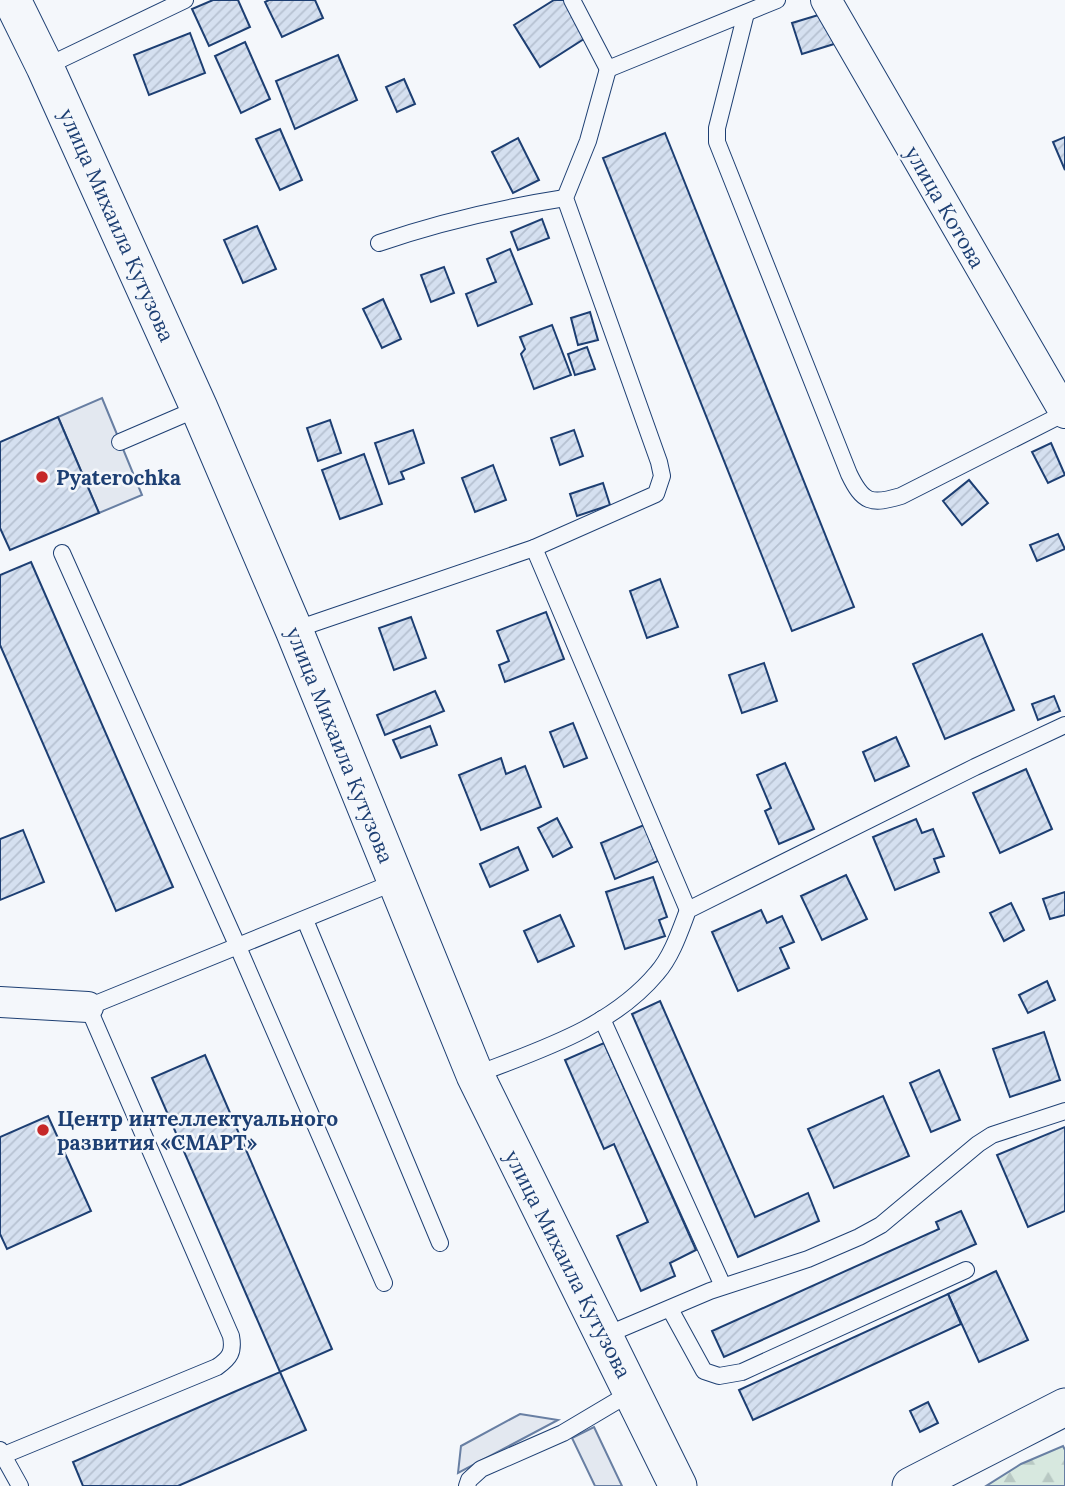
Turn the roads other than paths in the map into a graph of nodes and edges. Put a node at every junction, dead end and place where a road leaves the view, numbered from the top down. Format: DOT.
graph roads {
  1 [pos="185,0"];
  2 [pos="572,0"];
  3 [pos="777,0"];
  4 [pos="826,0"];
  5 [pos="746,13"];
  6 [pos="13,24"];
  7 [pos="45,67"];
  8 [pos="608,69"];
  9 [pos="565,198"];
  10 [pos="379,243"];
  11 [pos="199,408"];
  12 [pos="1065,413"];
  13 [pos="120,442"];
  14 [pos="534,548"];
  15 [pos="62,553"];
  16 [pos="294,630"];
  17 [pos="1065,725"];
  18 [pos="395,882"];
  19 [pos="688,910"];
  20 [pos="305,920"];
  21 [pos="238,947"];
  22 [pos="0,1002"];
  23 [pos="88,1007"];
  24 [pos="602,1019"];
  25 [pos="475,1075"];
  26 [pos="1065,1111"];
  27 [pos="440,1242"];
  28 [pos="966,1270"];
  29 [pos="384,1283"];
  30 [pos="723,1286"];
  31 [pos="670,1308"];
  32 [pos="604,1336"];
  33 [pos="632,1392"];
  34 [pos="1065,1407"];
  35 [pos="2,1452"];
  36 [pos="20,1486"];
  37 [pos="467,1486"];
  38 [pos="678,1486"];
  39 [pos="911,1486"];
  1 -- 7 [label="lane"];
  2 -- 8 [label="lane"];
  3 -- 5 [label="lane"];
  4 -- 12 [label="street, улица Котова"];
  5 -- 8 [label="lane"];
  5 -- 12 [label="lane"];
  6 -- 7 [label="street, улица Михаила Кутузова"];
  7 -- 11 [label="street, улица Михаила Кутузова"];
  8 -- 9 [label="lane"];
  9 -- 10 [label="lane"];
  9 -- 14 [label="lane"];
  11 -- 13 [label="lane"];
  11 -- 16 [label="street, улица Михаила Кутузова"];
  14 -- 16 [label="lane"];
  14 -- 19 [label="lane"];
  15 -- 21 [label="lane"];
  16 -- 18 [label="street, улица Михаила Кутузова"];
  17 -- 19 [label="lane"];
  18 -- 20 [label="lane"];
  18 -- 25 [label="street, улица Михаила Кутузова"];
  19 -- 24 [label="lane"];
  20 -- 21 [label="lane"];
  20 -- 27 [label="lane"];
  21 -- 23 [label="lane"];
  21 -- 29 [label="lane"];
  22 -- 23 [label="street"];
  23 -- 35 [label="lane"];
  24 -- 25 [label="lane"];
  24 -- 30 [label="lane"];
  25 -- 32 [label="street, улица Михаила Кутузова"];
  26 -- 30 [label="lane"];
  28 -- 31 [label="lane"];
  30 -- 31 [label="lane"];
  31 -- 32 [label="lane"];
  32 -- 33 [label="street, улица Михаила Кутузова"];
  33 -- 37 [label="lane"];
  33 -- 38 [label="street, улица Михаила Кутузова"];
  34 -- 39 [label="street"];
  35 -- 36 [label="lane"];
}
